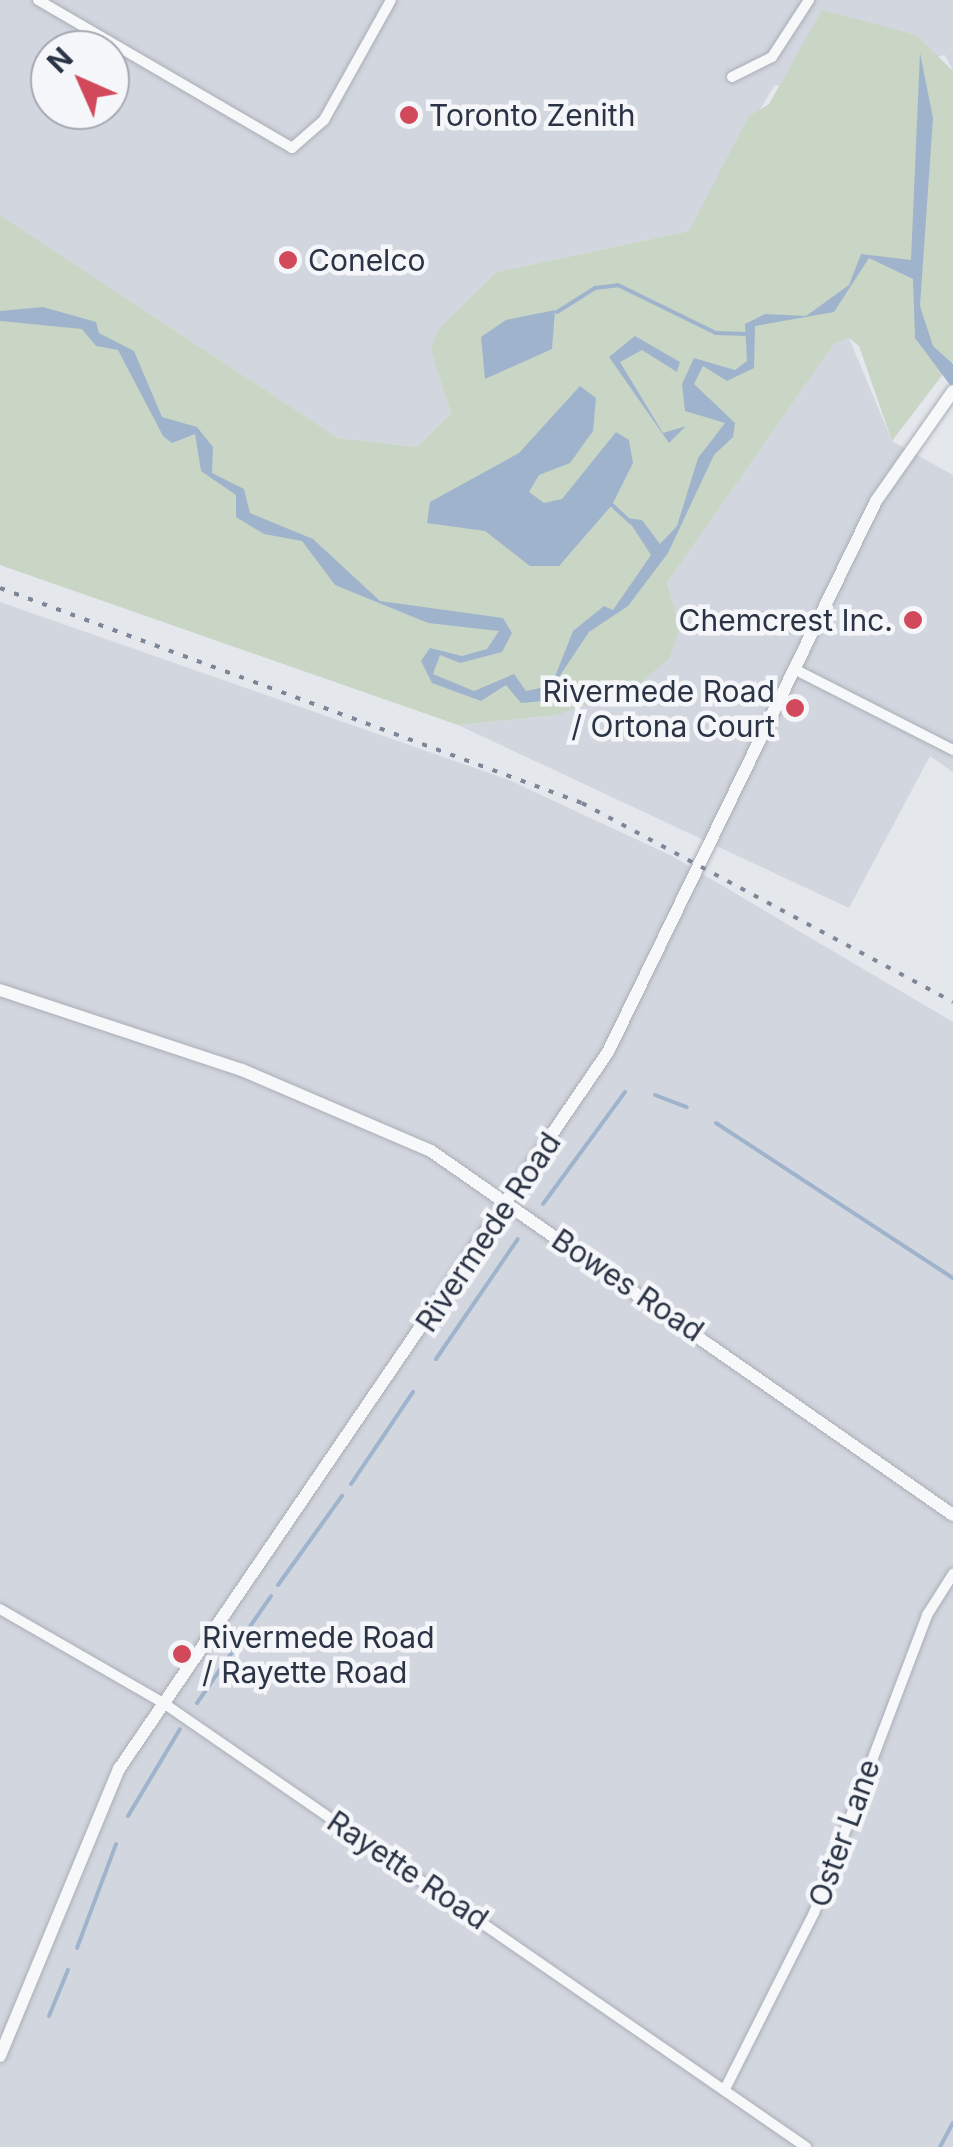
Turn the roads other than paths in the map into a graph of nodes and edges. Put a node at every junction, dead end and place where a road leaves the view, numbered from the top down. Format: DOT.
graph roads {
  1 [pos="38,0"];
  2 [pos="390,0"];
  3 [pos="809,0"];
  4 [pos="732,77"];
  5 [pos="953,391"];
  6 [pos="800,672"];
  7 [pos="953,750"];
  8 [pos="0,990"];
  9 [pos="509,1206"];
  10 [pos="953,1515"];
  11 [pos="953,1574"];
  12 [pos="0,1610"];
  13 [pos="162,1702"];
  14 [pos="0,2056"];
  15 [pos="725,2089"];
  16 [pos="806,2147"];
  1 -- 2 [label="street"];
  3 -- 4 [label="street"];
  5 -- 6 [label="street, Rivermede Road"];
  6 -- 7 [label="street"];
  6 -- 9 [label="street, Rivermede Road"];
  8 -- 9 [label="street, Bowes Road"];
  9 -- 10 [label="street, Bowes Road"];
  9 -- 13 [label="street, Rivermede Road"];
  11 -- 15 [label="street, Oster Lane"];
  12 -- 13 [label="street, Rayette Road"];
  13 -- 14 [label="street, Rivermede Road"];
  13 -- 15 [label="street, Rayette Road"];
  15 -- 16 [label="street, Rayette Road"];
}
